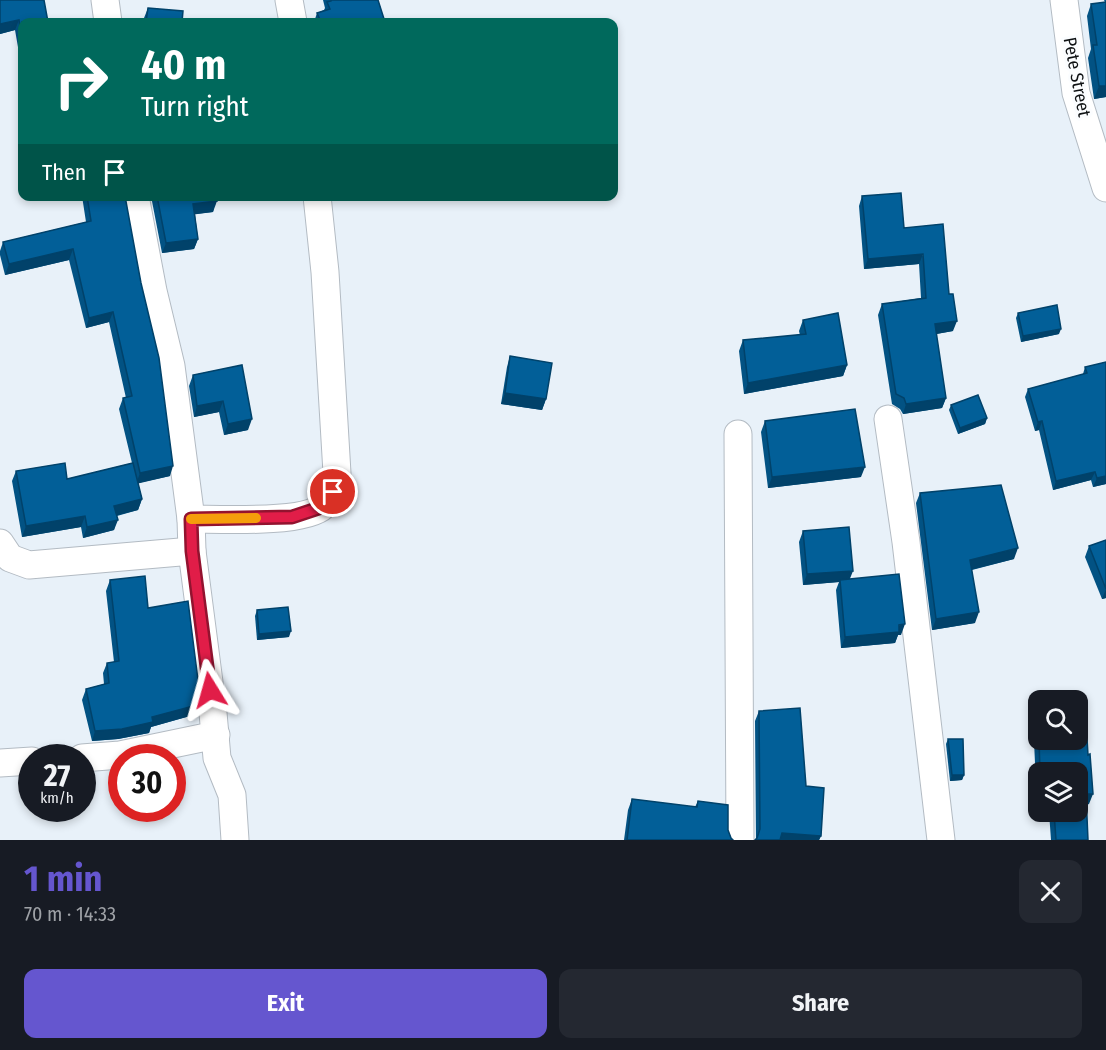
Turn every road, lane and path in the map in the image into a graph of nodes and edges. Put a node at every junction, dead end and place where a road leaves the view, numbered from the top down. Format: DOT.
graph roads {
  1 [pos="105,0"];
  2 [pos="289,0"];
  3 [pos="1064,0"];
  4 [pos="107,18"];
  5 [pos="292,18"];
  6 [pos="1106,188"];
  7 [pos="136,201"];
  8 [pos="318,201"];
  9 [pos="888,419"];
  10 [pos="738,434"];
  11 [pos="191,519"];
  12 [pos="0,543"];
  13 [pos="192,551"];
  14 [pos="216,735"];
  15 [pos="96,757"];
  16 [pos="18,762"];
  17 [pos="0,763"];
  18 [pos="235,840"];
  19 [pos="740,840"];
  20 [pos="941,840"];
  1 -- 4 [label="street"];
  2 -- 5 [label="street"];
  3 -- 6 [label="street, Pete Street"];
  7 -- 11 [label="street"];
  8 -- 11 [label="street"];
  9 -- 20 [label="street"];
  10 -- 19 [label="street"];
  11 -- 13 [label="street"];
  12 -- 13 [label="street"];
  13 -- 14 [label="street"];
  14 -- 15 [label="street"];
  14 -- 18 [label="street"];
  16 -- 17 [label="street"];
}
